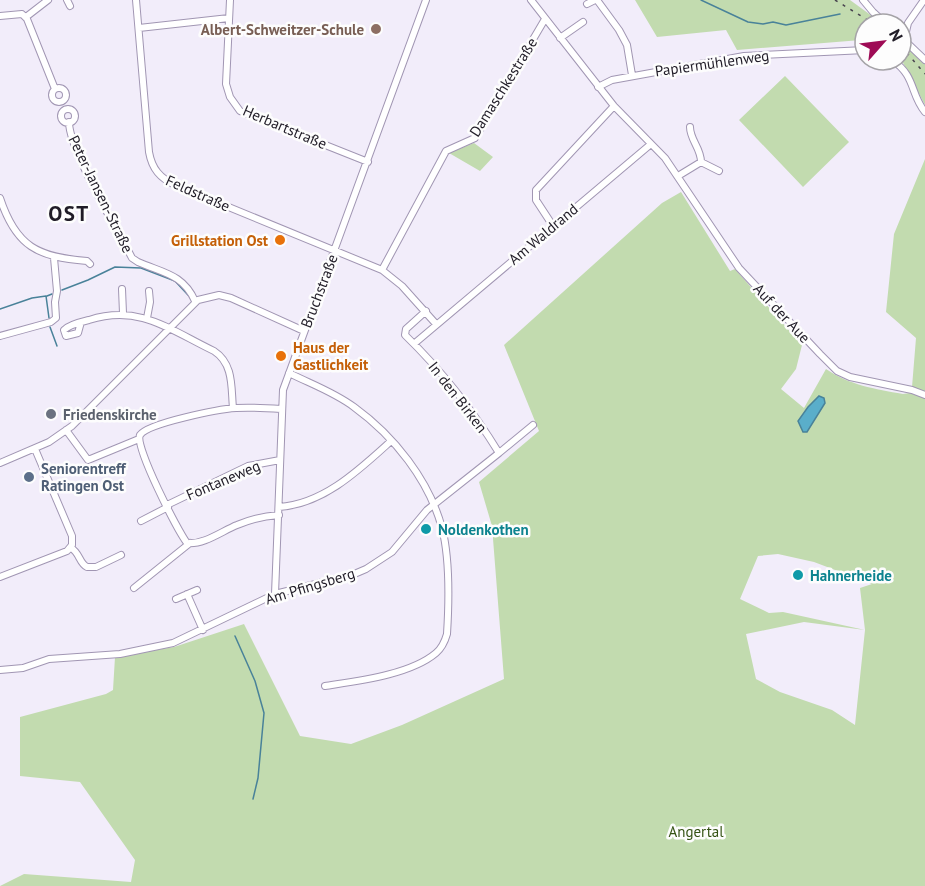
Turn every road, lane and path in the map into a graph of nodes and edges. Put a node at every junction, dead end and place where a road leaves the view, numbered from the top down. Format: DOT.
graph roads {
  1 [pos="48,0"];
  2 [pos="136,0"];
  3 [pos="230,0"];
  4 [pos="426,0"];
  5 [pos="531,0"];
  6 [pos="596,0"];
  7 [pos="863,0"];
  8 [pos="924,0"];
  9 [pos="587,4"];
  10 [pos="873,12"];
  11 [pos="913,15"];
  12 [pos="0,16"];
  13 [pos="26,17"];
  14 [pos="229,18"];
  15 [pos="545,19"];
  16 [pos="583,22"];
  17 [pos="139,28"];
  18 [pos="560,38"];
  19 [pos="913,48"];
  20 [pos="853,51"];
  21 [pos="925,60"];
  22 [pos="905,72"];
  23 [pos="632,75"];
  24 [pos="598,87"];
  25 [pos="614,106"];
  26 [pos="925,112"];
  27 [pos="690,127"];
  28 [pos="651,144"];
  29 [pos="368,162"];
  30 [pos="701,162"];
  31 [pos="720,171"];
  32 [pos="678,176"];
  33 [pos="0,198"];
  34 [pos="2,211"];
  35 [pos="553,226"];
  36 [pos="335,251"];
  37 [pos="54,258"];
  38 [pos="90,264"];
  39 [pos="382,270"];
  40 [pos="122,289"];
  41 [pos="149,291"];
  42 [pos="195,301"];
  43 [pos="426,311"];
  44 [pos="123,313"];
  45 [pos="147,318"];
  46 [pos="81,322"];
  47 [pos="436,324"];
  48 [pos="167,329"];
  49 [pos="304,331"];
  50 [pos="0,336"];
  51 [pos="415,343"];
  52 [pos="289,374"];
  53 [pos="925,395"];
  54 [pos="233,408"];
  55 [pos="282,409"];
  56 [pos="533,425"];
  57 [pos="66,430"];
  58 [pos="139,439"];
  59 [pos="391,441"];
  60 [pos="35,449"];
  61 [pos="499,453"];
  62 [pos="280,460"];
  63 [pos="0,463"];
  64 [pos="433,505"];
  65 [pos="167,506"];
  66 [pos="279,507"];
  67 [pos="279,515"];
  68 [pos="141,521"];
  69 [pos="190,543"];
  70 [pos="71,548"];
  71 [pos="121,555"];
  72 [pos="0,577"];
  73 [pos="134,588"];
  74 [pos="197,590"];
  75 [pos="187,594"];
  76 [pos="275,594"];
  77 [pos="176,599"];
  78 [pos="203,630"];
  79 [pos="0,670"];
  80 [pos="325,686"];
  1 -- 13 [label="street"];
  2 -- 17 [label="street, Feldstraße"];
  3 -- 14 [label="street, Herbartstraße"];
  4 -- 29 [label="street, Bruchstraße"];
  5 -- 15 [label="street, Auf der Aue"];
  6 -- 9 [label="street"];
  6 -- 23 [label="street"];
  7 -- 10 [label="street"];
  8 -- 11 [label="street"];
  12 -- 13 [label="street"];
  13 -- 42 [label="street, Peter-Jansen-Straße"];
  14 -- 17 [label="street"];
  14 -- 29 [label="street, Herbartstraße"];
  15 -- 18 [label="street, Auf der Aue"];
  15 -- 39 [label="street, Damaschkestraße"];
  16 -- 18 [label="street"];
  17 -- 36 [label="street, Feldstraße"];
  18 -- 24 [label="street, Auf der Aue"];
  19 -- 21 [label="street"];
  20 -- 23 [label="street, Papiermühlenweg"];
  22 -- 26 [label="street"];
  23 -- 24 [label="street, Papiermühlenweg"];
  24 -- 25 [label="street, Auf der Aue"];
  25 -- 28 [label="street, Auf der Aue"];
  25 -- 35 [label="street"];
  27 -- 30 [label="street"];
  28 -- 32 [label="street, Auf der Aue"];
  28 -- 35 [label="street, Am Waldrand"];
  29 -- 36 [label="street, Bruchstraße"];
  30 -- 31 [label="street"];
  30 -- 32 [label="street"];
  32 -- 53 [label="street, Auf der Aue"];
  33 -- 34 [label="street"];
  34 -- 37 [label="street"];
  35 -- 47 [label="street, Am Waldrand"];
  36 -- 39 [label="street"];
  36 -- 49 [label="street, Bruchstraße"];
  37 -- 38 [label="street"];
  37 -- 50 [label="street"];
  39 -- 43 [label="street"];
  40 -- 44 [label="street"];
  41 -- 45 [label="street"];
  42 -- 48 [label="street"];
  42 -- 49 [label="street"];
  43 -- 47 [label="street"];
  43 -- 51 [label="street"];
  44 -- 45 [label="street"];
  44 -- 46 [label="street"];
  45 -- 48 [label="street"];
  47 -- 51 [label="street"];
  48 -- 54 [label="street"];
  48 -- 57 [label="street"];
  49 -- 52 [label="street, Bruchstraße"];
  51 -- 61 [label="street, In den Birken"];
  52 -- 55 [label="street, Bruchstraße"];
  52 -- 59 [label="street"];
  54 -- 55 [label="street"];
  54 -- 58 [label="street"];
  55 -- 62 [label="street, Bruchstraße"];
  56 -- 61 [label="street"];
  57 -- 58 [label="street"];
  57 -- 60 [label="street"];
  58 -- 65 [label="street"];
  59 -- 64 [label="street"];
  59 -- 66 [label="street"];
  60 -- 63 [label="street"];
  60 -- 70 [label="street"];
  61 -- 64 [label="street"];
  62 -- 65 [label="street, Fontaneweg"];
  62 -- 66 [label="street, Bruchstraße"];
  64 -- 76 [label="street, Am Pfingsberg"];
  64 -- 80 [label="street"];
  65 -- 68 [label="street, Fontaneweg"];
  65 -- 69 [label="street"];
  66 -- 67 [label="street, Bruchstraße"];
  67 -- 69 [label="street"];
  67 -- 76 [label="street, Bruchstraße"];
  69 -- 73 [label="street"];
  70 -- 71 [label="street"];
  70 -- 72 [label="street"];
  74 -- 75 [label="street"];
  75 -- 77 [label="street"];
  75 -- 78 [label="street"];
  76 -- 78 [label="street, Am Pfingsberg"];
  78 -- 79 [label="street, Am Pfingsberg"];
}
